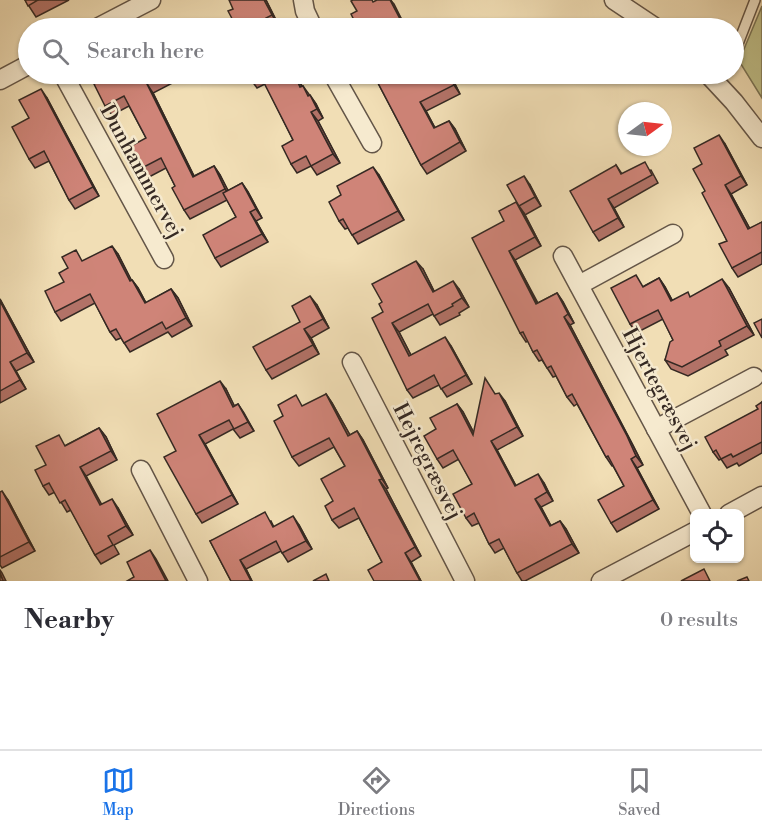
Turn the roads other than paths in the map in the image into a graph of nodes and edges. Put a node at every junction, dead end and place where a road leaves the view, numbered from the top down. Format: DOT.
graph roads {
  1 [pos="151,0"];
  2 [pos="303,0"];
  3 [pos="614,0"];
  4 [pos="755,0"];
  5 [pos="120,7"];
  6 [pos="108,18"];
  7 [pos="308,18"];
  8 [pos="642,18"];
  9 [pos="744,28"];
  10 [pos="18,70"];
  11 [pos="0,80"];
  12 [pos="68,84"];
  13 [pos="339,84"];
  14 [pos="722,84"];
  15 [pos="762,138"];
  16 [pos="372,143"];
  17 [pos="673,234"];
  18 [pos="563,256"];
  19 [pos="164,259"];
  20 [pos="579,285"];
  21 [pos="352,362"];
  22 [pos="754,377"];
  23 [pos="656,429"];
  24 [pos="141,470"];
  25 [pos="762,496"];
  26 [pos="700,509"];
  27 [pos="737,509"];
  28 [pos="690,534"];
  29 [pos="608,579"];
  30 [pos="198,581"];
  31 [pos="465,581"];
  1 -- 5 [label="street"];
  2 -- 7 [label="street"];
  3 -- 8 [label="street"];
  4 -- 9 [label="lane"];
  5 -- 6 [label="street"];
  10 -- 11 [label="street"];
  12 -- 19 [label="street, Dunhammervej"];
  13 -- 16 [label="street"];
  14 -- 15 [label="street"];
  17 -- 20 [label="street"];
  18 -- 20 [label="street, Hjertegræsvej"];
  20 -- 23 [label="street, Hjertegræsvej"];
  21 -- 31 [label="street, Hejregræsvej"];
  22 -- 23 [label="street"];
  23 -- 26 [label="street, Hjertegræsvej"];
  24 -- 30 [label="street"];
  25 -- 27 [label="street"];
  28 -- 29 [label="street"];
}
